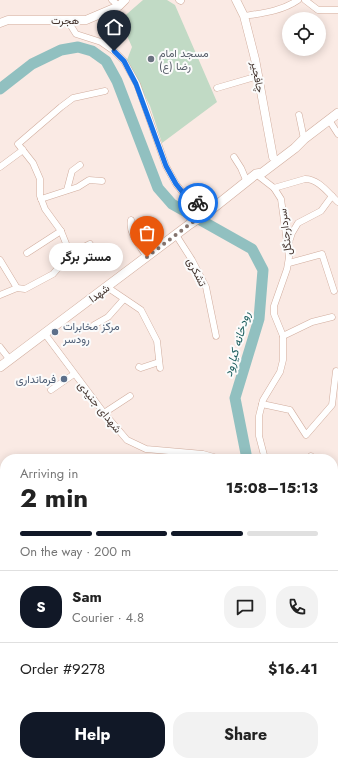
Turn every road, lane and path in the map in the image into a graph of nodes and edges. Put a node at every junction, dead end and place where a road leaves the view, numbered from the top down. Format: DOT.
graph roads {
  1 [pos="112,0"];
  2 [pos="236,0"];
  3 [pos="298,0"];
  4 [pos="305,0"];
  5 [pos="122,3"];
  6 [pos="338,10"];
  7 [pos="244,16"];
  8 [pos="71,20"];
  9 [pos="0,24"];
  10 [pos="258,76"];
  11 [pos="217,88"];
  12 [pos="105,91"];
  13 [pos="338,113"];
  14 [pos="299,115"];
  15 [pos="329,120"];
  16 [pos="338,134"];
  17 [pos="304,139"];
  18 [pos="23,150"];
  19 [pos="234,157"];
  20 [pos="273,157"];
  21 [pos="80,165"];
  22 [pos="0,167"];
  23 [pos="256,174"];
  24 [pos="102,181"];
  25 [pos="247,182"];
  26 [pos="274,188"];
  27 [pos="67,190"];
  28 [pos="332,196"];
  29 [pos="41,199"];
  30 [pos="338,202"];
  31 [pos="212,209"];
  32 [pos="131,220"];
  33 [pos="61,231"];
  34 [pos="176,235"];
  35 [pos="288,243"];
  36 [pos="90,244"];
  37 [pos="27,253"];
  38 [pos="66,256"];
  39 [pos="147,257"];
  40 [pos="0,260"];
  41 [pos="289,263"];
  42 [pos="107,287"];
  43 [pos="17,288"];
  44 [pos="334,290"];
  45 [pos="0,295"];
  46 [pos="124,299"];
  47 [pos="332,317"];
  48 [pos="94,325"];
  49 [pos="46,334"];
  50 [pos="216,336"];
  51 [pos="283,336"];
  52 [pos="0,347"];
  53 [pos="10,360"];
  54 [pos="139,367"];
  55 [pos="0,368"];
  56 [pos="336,371"];
  57 [pos="74,374"];
  58 [pos="51,390"];
  59 [pos="130,396"];
  60 [pos="262,404"];
  61 [pos="104,413"];
  62 [pos="203,454"];
  63 [pos="263,454"];
  1 -- 5 [label="street"];
  2 -- 7 [label="street, چافجیر"];
  3 -- 7 [label="street"];
  4 -- 6 [label="street"];
  5 -- 8 [label="street, هجرت"];
  7 -- 10 [label="street, چافجیر"];
  8 -- 9 [label="street, هجرت"];
  8 -- 31 [label="street"];
  10 -- 11 [label="street"];
  10 -- 20 [label="street, چافجیر"];
  12 -- 18 [label="street"];
  13 -- 15 [label="main road, شهدا"];
  14 -- 17 [label="street"];
  15 -- 16 [label="street"];
  15 -- 17 [label="main road, شهدا"];
  17 -- 20 [label="main road, شهدا"];
  17 -- 23 [label="main road, شهدا"];
  18 -- 22 [label="street"];
  18 -- 29 [label="street"];
  19 -- 25 [label="street"];
  20 -- 23 [label="main road, شهدا"];
  21 -- 27 [label="street"];
  23 -- 25 [label="main road, شهدا"];
  23 -- 26 [label="street, سردارجنگل"];
  24 -- 27 [label="street"];
  25 -- 31 [label="main road, شهدا"];
  26 -- 28 [label="street"];
  26 -- 35 [label="street, سردارجنگل"];
  27 -- 29 [label="street"];
  28 -- 30 [label="street"];
  28 -- 35 [label="street"];
  29 -- 33 [label="street"];
  31 -- 34 [label="main road, شهدا"];
  32 -- 39 [label="street"];
  33 -- 37 [label="street"];
  33 -- 38 [label="street"];
  34 -- 39 [label="main road, شهدا"];
  34 -- 50 [label="street, تشکری"];
  35 -- 41 [label="street, سردارجنگل"];
  36 -- 38 [label="street"];
  38 -- 43 [label="street"];
  39 -- 42 [label="main road, شهدا"];
  40 -- 43 [label="street"];
  41 -- 44 [label="street"];
  41 -- 51 [label="street, سردارجنگل"];
  42 -- 46 [label="street"];
  42 -- 49 [label="main road, شهدا"];
  43 -- 45 [label="street"];
  46 -- 48 [label="street"];
  46 -- 54 [label="street"];
  47 -- 51 [label="street"];
  49 -- 53 [label="main road, شهدا"];
  49 -- 57 [label="street, شهدای جنیدی"];
  51 -- 60 [label="street, سردارجنگل"];
  52 -- 53 [label="street"];
  53 -- 55 [label="main road, شهدا"];
  56 -- 60 [label="street"];
  57 -- 58 [label="street"];
  57 -- 61 [label="street, شهدای جنیدی"];
  59 -- 61 [label="street"];
  60 -- 63 [label="street, سردارجنگل"];
  61 -- 62 [label="street, شهدای جنیدی"];
}
